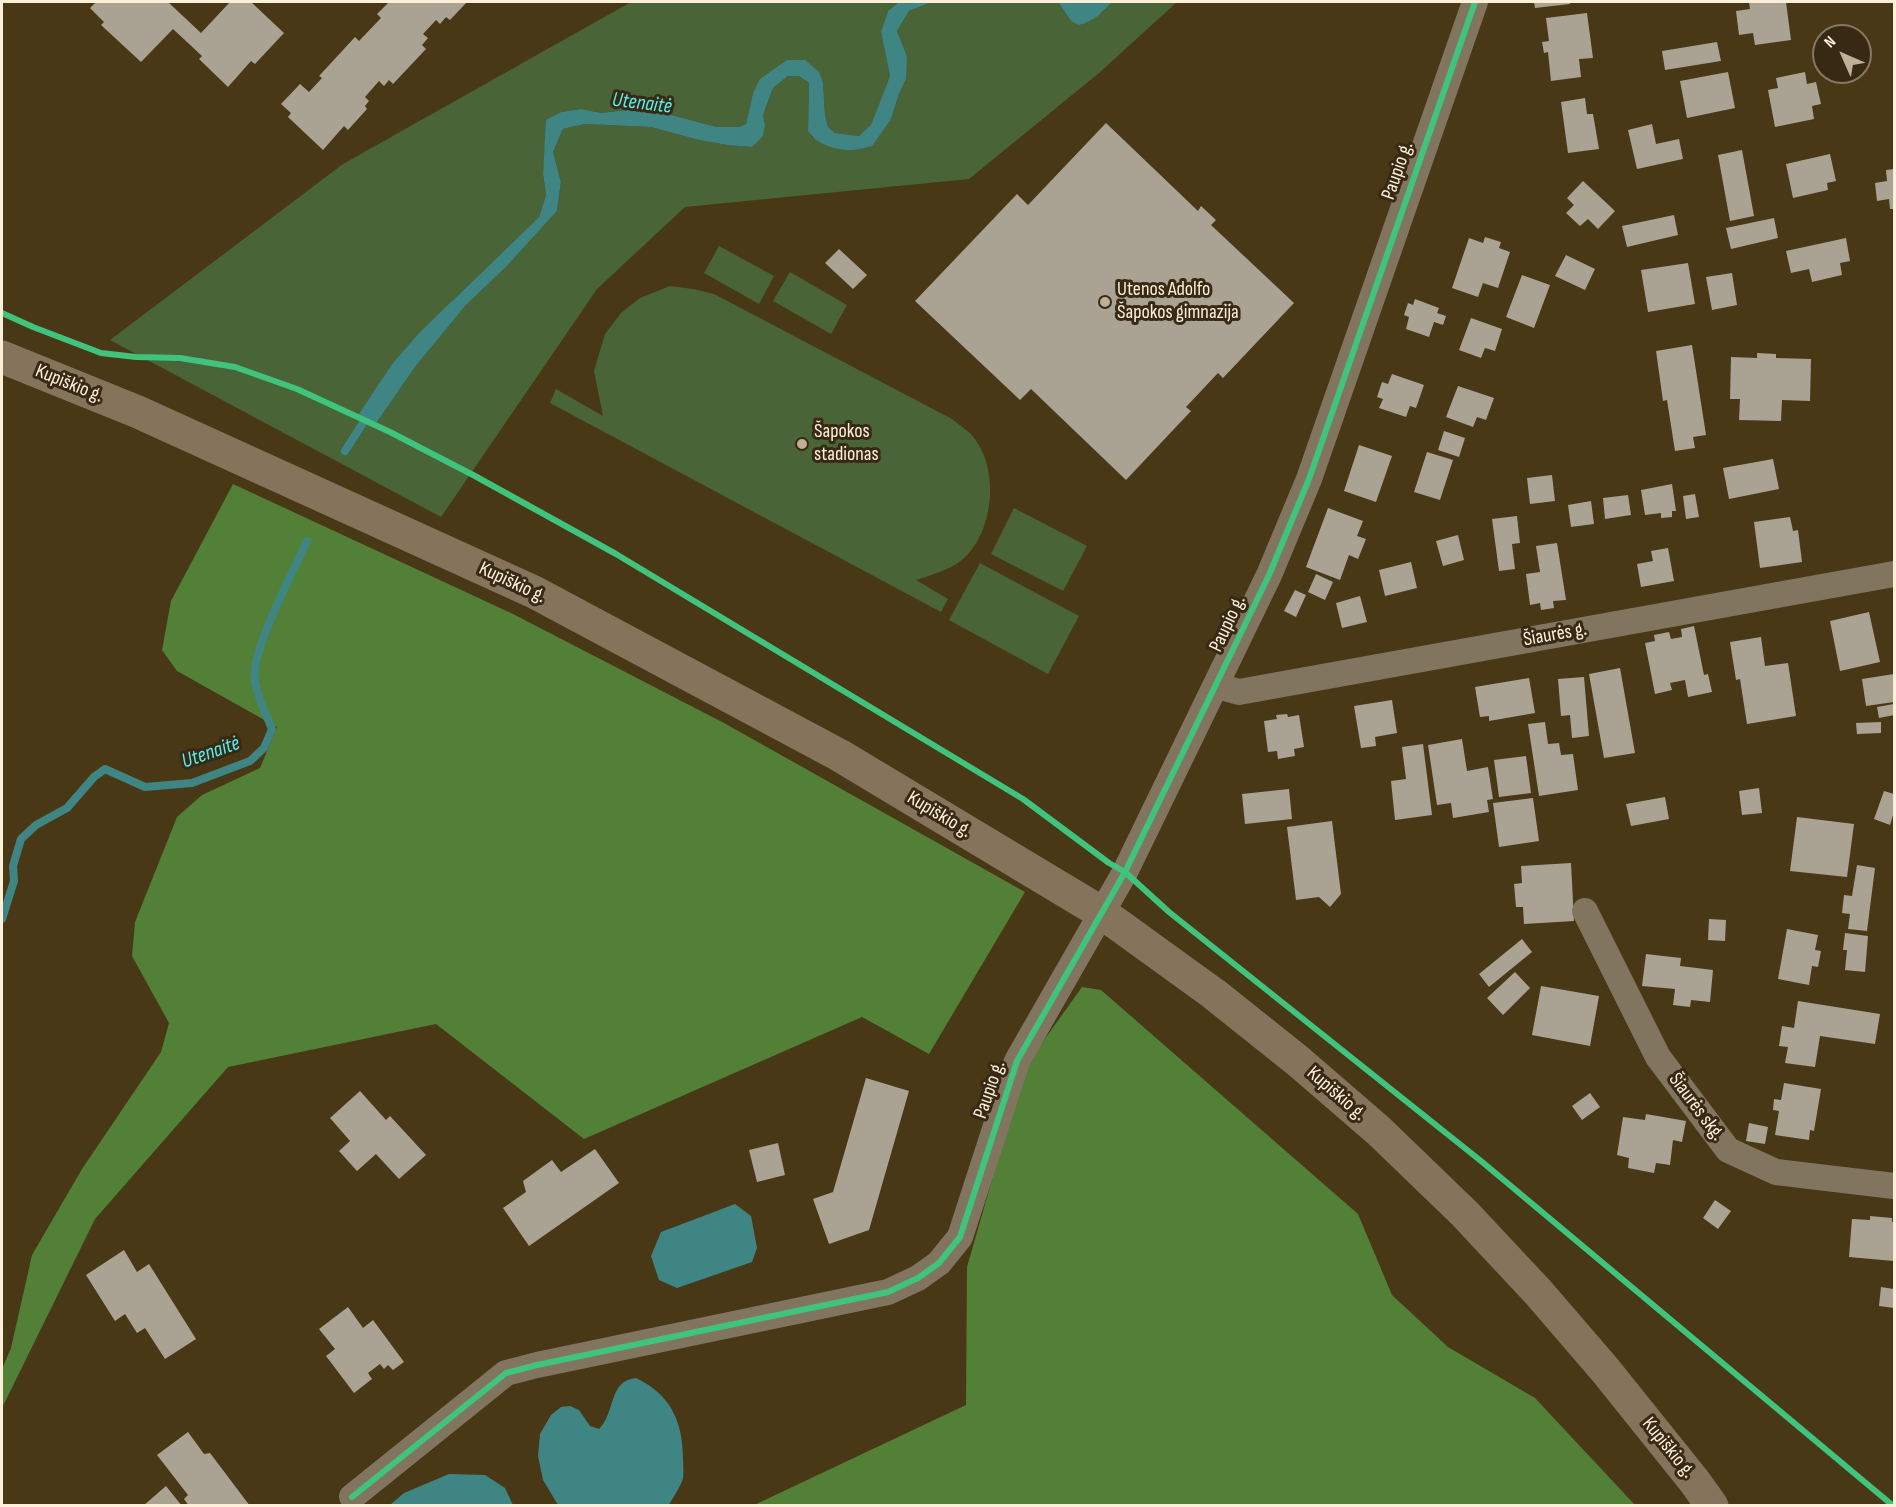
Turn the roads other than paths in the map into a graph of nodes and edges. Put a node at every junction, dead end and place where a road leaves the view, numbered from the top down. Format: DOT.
graph roads {
  1 [pos="1475,2"];
  2 [pos="2,357"];
  3 [pos="1894,574"];
  4 [pos="1218,683"];
  5 [pos="1585,911"];
  6 [pos="1102,913"];
  7 [pos="1894,1186"];
  8 [pos="352,1497"];
  9 [pos="1712,1506"];
  1 -- 4 [label="street, Paupio g."];
  2 -- 6 [label="main road, Kupiškio g."];
  3 -- 4 [label="street, Šiaurės g."];
  4 -- 6 [label="street, Paupio g."];
  5 -- 7 [label="street, Šiaurės skg."];
  6 -- 8 [label="street, Paupio g."];
  6 -- 9 [label="main road, Kupiškio g."];
}
